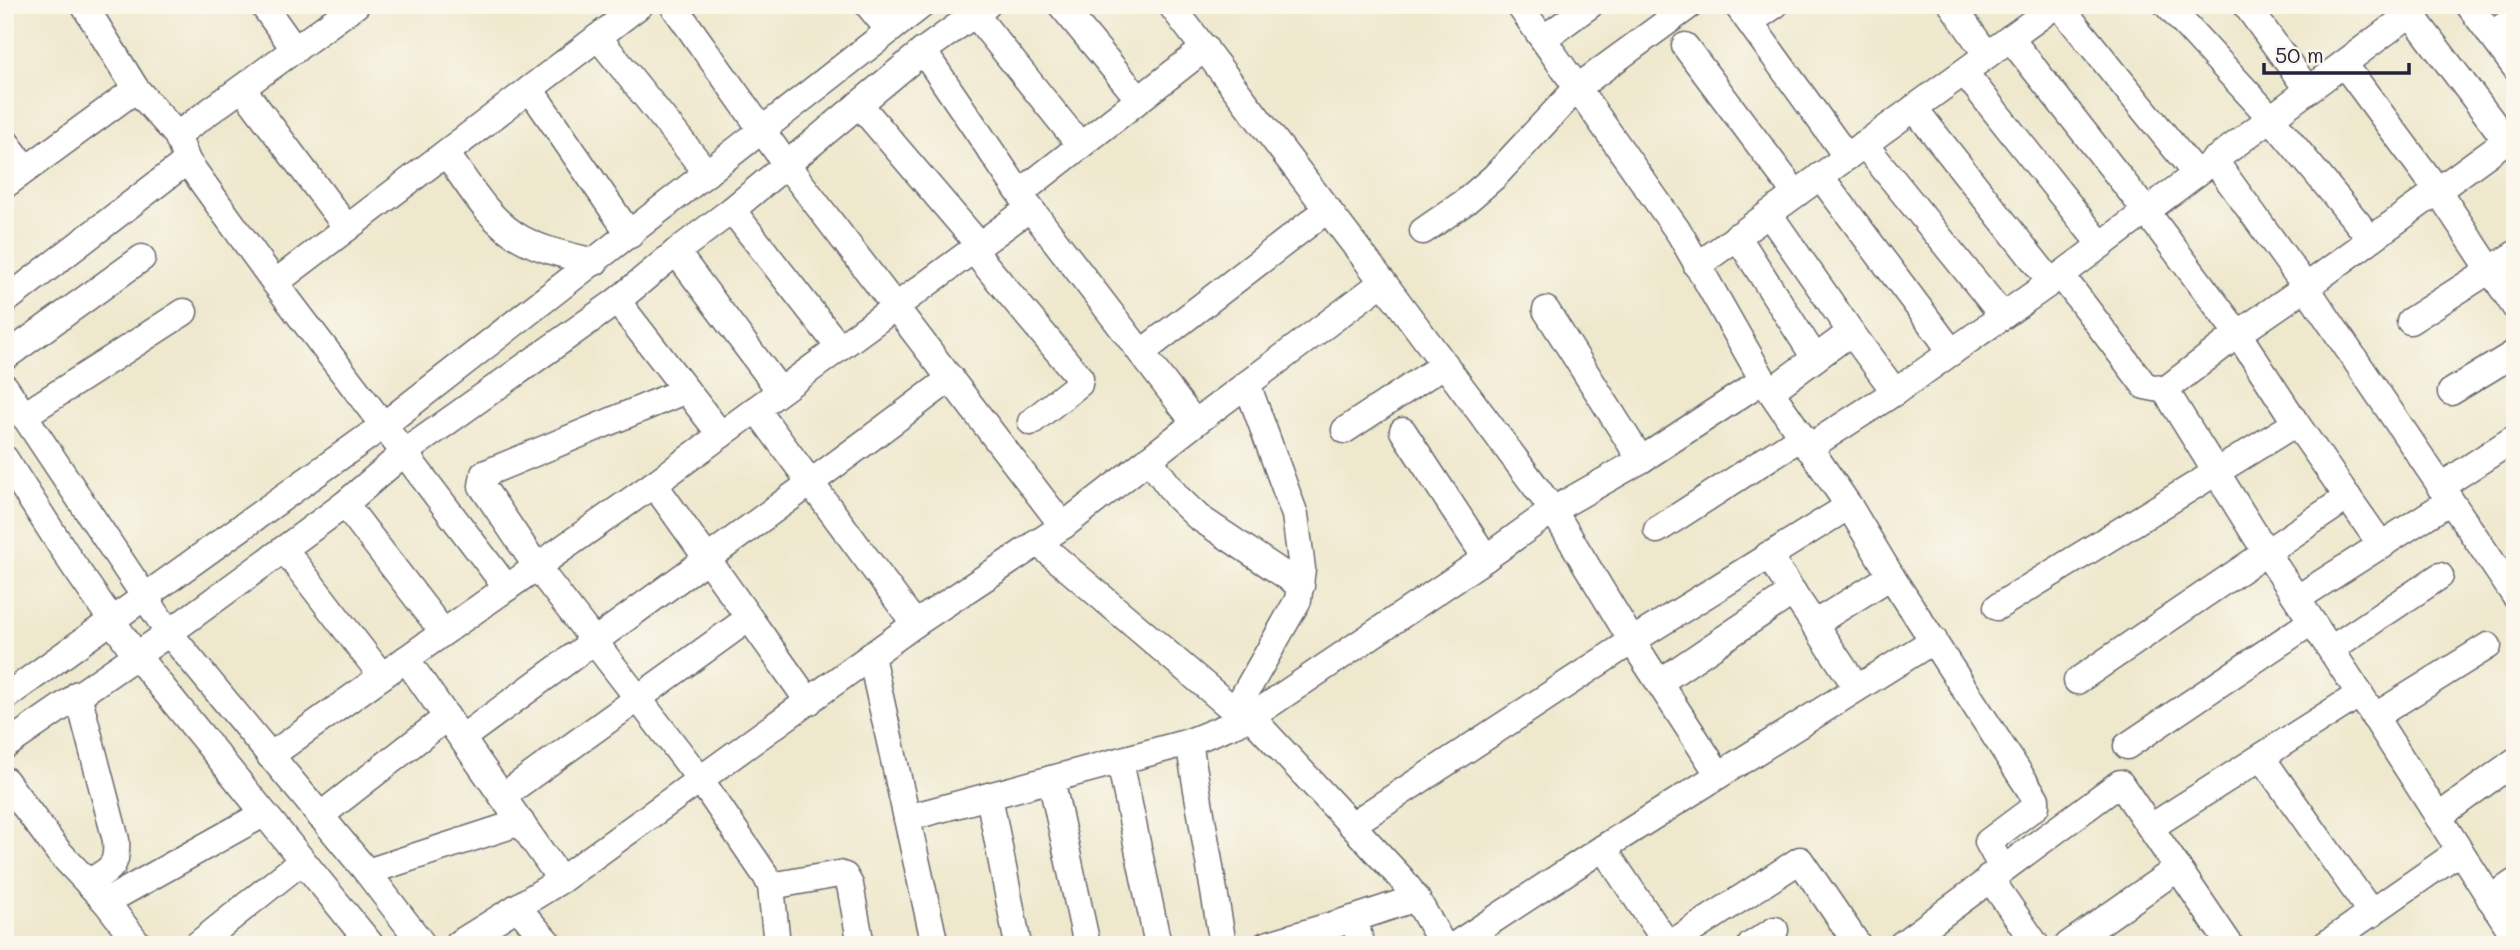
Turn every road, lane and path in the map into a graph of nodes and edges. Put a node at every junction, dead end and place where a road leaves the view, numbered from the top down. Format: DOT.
graph roads {
  1 [pos="84,5"];
  2 [pos="263,5"];
  3 [pos="640,5"];
  4 [pos="673,5"];
  5 [pos="867,5"];
  6 [pos="922,5"];
  7 [pos="1061,5"];
  8 [pos="1171,5"];
  9 [pos="1519,5"];
  10 [pos="1590,5"];
  11 [pos="1690,5"];
  12 [pos="1775,5"];
  13 [pos="1952,5"];
  14 [pos="2057,5"];
  15 [pos="2167,5"];
  16 [pos="2246,5"];
  17 [pos="2469,5"];
  18 [pos="349,7"];
  19 [pos="980,9"];
  20 [pos="2416,10"];
  21 [pos="1744,14"];
  22 [pos="2515,18"];
  23 [pos="889,30"];
  24 [pos="2491,35"];
  25 [pos="598,37"];
  26 [pos="2010,38"];
  27 [pos="1543,39"];
  28 [pos="1685,46"];
  29 [pos="1205,48"];
  30 [pos="295,50"];
  31 [pos="923,51"];
  32 [pos="1987,55"];
  33 [pos="2344,64"];
  34 [pos="2515,67"];
  35 [pos="1964,72"];
  36 [pos="242,88"];
  37 [pos="1577,88"];
  38 [pos="136,89"];
  39 [pos="530,89"];
  40 [pos="2308,90"];
  41 [pos="1139,99"];
  42 [pos="859,104"];
  43 [pos="1914,108"];
  44 [pos="2270,118"];
  45 [pos="761,129"];
  46 [pos="177,135"];
  47 [pos="2511,137"];
  48 [pos="5,141"];
  49 [pos="1080,145"];
  50 [pos="1856,150"];
  51 [pos="446,153"];
  52 [pos="187,161"];
  53 [pos="786,164"];
  54 [pos="2205,167"];
  55 [pos="707,173"];
  56 [pos="1819,176"];
  57 [pos="16,177"];
  58 [pos="2438,191"];
  59 [pos="1796,194"];
  60 [pos="1025,201"];
  61 [pos="1328,209"];
  62 [pos="732,210"];
  63 [pos="2146,211"];
  64 [pos="1769,214"];
  65 [pos="347,228"];
  66 [pos="1423,231"];
  67 [pos="630,235"];
  68 [pos="1737,236"];
  69 [pos="2370,238"];
  70 [pos="2101,245"];
  71 [pos="976,247"];
  72 [pos="676,252"];
  73 [pos="2515,254"];
  74 [pos="142,258"];
  75 [pos="595,262"];
  76 [pos="1697,266"];
  77 [pos="2490,269"];
  78 [pos="2056,279"];
  79 [pos="1383,282"];
  80 [pos="275,283"];
  81 [pos="2306,287"];
  82 [pos="5,301"];
  83 [pos="617,301"];
  84 [pos="895,305"];
  85 [pos="2515,307"];
  86 [pos="1546,310"];
  87 [pos="184,312"];
  88 [pos="2003,316"];
  89 [pos="2410,321"];
  90 [pos="1851,332"];
  91 [pos="2238,334"];
  92 [pos="839,348"];
  93 [pos="1952,352"];
  94 [pos="1142,353"];
  95 [pos="2515,353"];
  96 [pos="5,357"];
  97 [pos="1815,358"];
  98 [pos="1445,365"];
  99 [pos="951,378"];
  100 [pos="1247,384"];
  101 [pos="1767,385"];
  102 [pos="5,387"];
  103 [pos="686,390"];
  104 [pos="2165,390"];
  105 [pos="780,391"];
  106 [pos="1895,392"];
  107 [pos="2451,392"];
  108 [pos="756,410"];
  109 [pos="23,416"];
  110 [pos="1031,422"];
  111 [pos="1195,423"];
  112 [pos="2296,423"];
  113 [pos="384,425"];
  114 [pos="1345,430"];
  115 [pos="1403,431"];
  116 [pos="721,435"];
  117 [pos="1805,442"];
  118 [pos="2511,447"];
  119 [pos="404,452"];
  120 [pos="5,459"];
  121 [pos="1149,459"];
  122 [pos="1641,460"];
  123 [pos="2218,472"];
  124 [pos="654,484"];
  125 [pos="811,484"];
  126 [pos="301,486"];
  127 [pos="2445,494"];
  128 [pos="2348,498"];
  129 [pos="1849,506"];
  130 [pos="1553,510"];
  131 [pos="336,511"];
  132 [pos="1063,526"];
  133 [pos="1657,530"];
  134 [pos="1037,542"];
  135 [pos="2382,546"];
  136 [pos="284,550"];
  137 [pos="2266,552"];
  138 [pos="1768,555"];
  139 [pos="706,558"];
  140 [pos="1486,558"];
  141 [pos="537,566"];
  142 [pos="1891,576"];
  143 [pos="2440,576"];
  144 [pos="1301,586"];
  145 [pos="507,588"];
  146 [pos="1793,592"];
  147 [pos="2515,596"];
  148 [pos="146,598"];
  149 [pos="2298,598"];
  150 [pos="1997,607"];
  151 [pos="749,618"];
  152 [pos="113,622"];
  153 [pos="2311,622"];
  154 [pos="915,624"];
  155 [pos="1814,624"];
  156 [pos="443,632"];
  157 [pos="169,633"];
  158 [pos="1934,640"];
  159 [pos="594,641"];
  160 [pos="1632,641"];
  161 [pos="2488,646"];
  162 [pos="2331,649"];
  163 [pos="136,654"];
  164 [pos="871,656"];
  165 [pos="406,659"];
  166 [pos="382,676"];
  167 [pos="2077,681"];
  168 [pos="1660,682"];
  169 [pos="1857,688"];
  170 [pos="78,694"];
  171 [pos="2360,694"];
  172 [pos="5,697"];
  173 [pos="638,698"];
  174 [pos="809,702"];
  175 [pos="1243,714"];
  176 [pos="2374,717"];
  177 [pos="455,728"];
  178 [pos="1189,742"];
  179 [pos="5,746"];
  180 [pos="2127,746"];
  181 [pos="270,756"];
  182 [pos="2262,758"];
  183 [pos="1120,761"];
  184 [pos="2515,761"];
  185 [pos="1719,775"];
  186 [pos="700,779"];
  187 [pos="1051,779"];
  188 [pos="5,780"];
  189 [pos="503,796"];
  190 [pos="989,796"];
  191 [pos="263,814"];
  192 [pos="320,816"];
  193 [pos="2438,817"];
  194 [pos="908,818"];
  195 [pos="521,822"];
  196 [pos="1353,824"];
  197 [pos="2151,827"];
  198 [pos="1603,848"];
  199 [pos="2460,851"];
  200 [pos="302,861"];
  201 [pos="2178,868"];
  202 [pos="367,872"];
  203 [pos="1996,872"];
  204 [pos="561,880"];
  205 [pos="2515,882"];
  206 [pos="88,883"];
  207 [pos="771,886"];
  208 [pos="1416,898"];
  209 [pos="2490,899"];
  210 [pos="106,902"];
  211 [pos="517,907"];
  212 [pos="2372,914"];
  213 [pos="1353,919"];
  214 [pos="1775,930"];
  215 [pos="2515,937"];
  216 [pos="139,945"];
  217 [pos="197,945"];
  218 [pos="372,945"];
  219 [pos="423,945"];
  220 [pos="456,945"];
  221 [pos="550,945"];
  222 [pos="777,945"];
  223 [pos="861,945"];
  224 [pos="935,945"];
  225 [pos="1018,945"];
  226 [pos="1087,945"];
  227 [pos="1158,945"];
  228 [pos="1223,945"];
  229 [pos="1266,945"];
  230 [pos="1362,945"];
  231 [pos="1443,945"];
  232 [pos="1455,945"];
  233 [pos="1668,945"];
  234 [pos="1751,945"];
  235 [pos="1858,945"];
  236 [pos="1900,945"];
  237 [pos="2036,945"];
  238 [pos="2068,945"];
  239 [pos="2230,945"];
  240 [pos="2325,945"];
  1 -- 38 [label="street"];
  2 -- 30 [label="street"];
  3 -- 25 [label="street"];
  4 -- 45 [label="street"];
  5 -- 23 [label="street"];
  6 -- 23 [label="street"];
  7 -- 41 [label="street"];
  8 -- 29 [label="street"];
  9 -- 27 [label="street"];
  10 -- 27 [label="street"];
  11 -- 37 [label="street"];
  12 -- 21 [label="street"];
  13 -- 32 [label="street"];
  14 -- 26 [label="street"];
  14 -- 54 [label="street"];
  15 -- 44 [label="street"];
  16 -- 40 [label="street"];
  17 -- 24 [label="street"];
  18 -- 30 [label="street"];
  19 -- 31 [label="street"];
  19 -- 49 [label="street"];
  20 -- 33 [label="street"];
  20 -- 47 [label="street"];
  21 -- 50 [label="street"];
  22 -- 24 [label="street"];
  23 -- 45 [label="street"];
  24 -- 34 [label="street"];
  25 -- 39 [label="street"];
  25 -- 55 [label="street"];
  26 -- 32 [label="street"];
  26 -- 63 [label="street"];
  27 -- 37 [label="street"];
  28 -- 59 [label="street"];
  29 -- 41 [label="street"];
  29 -- 61 [label="street"];
  30 -- 36 [label="street"];
  31 -- 42 [label="street"];
  31 -- 60 [label="street"];
  32 -- 35 [label="street"];
  33 -- 40 [label="street"];
  33 -- 58 [label="street"];
  35 -- 43 [label="street"];
  35 -- 70 [label="street"];
  36 -- 46 [label="street"];
  36 -- 65 [label="street"];
  37 -- 66 [label="street"];
  37 -- 76 [label="street"];
  38 -- 46 [label="street"];
  38 -- 57 [label="street"];
  39 -- 51 [label="street"];
  39 -- 67 [label="street"];
  40 -- 44 [label="street"];
  41 -- 49 [label="street"];
  42 -- 53 [label="street"];
  42 -- 71 [label="street"];
  43 -- 50 [label="street"];
  43 -- 78 [label="street"];
  44 -- 54 [label="street"];
  44 -- 69 [label="street"];
  45 -- 53 [label="street"];
  45 -- 55 [label="street"];
  46 -- 52 [label="street"];
  47 -- 58 [label="street"];
  48 -- 57 [label="street"];
  49 -- 60 [label="street"];
  50 -- 56 [label="street"];
  50 -- 88 [label="street"];
  51 -- 65 [label="street"];
  51 -- 75 [label="street"];
  52 -- 80 [label="street"];
  52 -- 82 [label="street"];
  53 -- 62 [label="street"];
  53 -- 84 [label="street"];
  54 -- 63 [label="street"];
  54 -- 81 [label="street"];
  55 -- 67 [label="street"];
  56 -- 59 [label="street"];
  56 -- 93 [label="street"];
  58 -- 69 [label="street"];
  58 -- 77 [label="street"];
  59 -- 64 [label="street"];
  60 -- 71 [label="street"];
  60 -- 94 [label="street"];
  61 -- 79 [label="street"];
  61 -- 94 [label="street"];
  62 -- 72 [label="street"];
  62 -- 92 [label="street"];
  63 -- 70 [label="street"];
  63 -- 91 [label="street"];
  64 -- 68 [label="street"];
  64 -- 90 [label="street"];
  65 -- 80 [label="street"];
  67 -- 75 [label="street"];
  68 -- 76 [label="street"];
  68 -- 97 [label="street"];
  69 -- 81 [label="street"];
  70 -- 78 [label="street"];
  71 -- 84 [label="street"];
  71 -- 110 [label="street"];
  72 -- 83 [label="street"];
  72 -- 105 [label="street"];
  73 -- 77 [label="street"];
  74 -- 96 [label="street"];
  75 -- 113 [label="street"];
  76 -- 101 [label="street"];
  77 -- 85 [label="street"];
  77 -- 89 [label="street"];
  78 -- 88 [label="street"];
  78 -- 104 [label="street"];
  79 -- 98 [label="street"];
  79 -- 100 [label="street"];
  80 -- 113 [label="street"];
  81 -- 91 [label="street"];
  81 -- 127 [label="street"];
  83 -- 103 [label="street"];
  83 -- 119 [label="street"];
  84 -- 92 [label="street"];
  84 -- 99 [label="street"];
  86 -- 122 [label="street"];
  87 -- 109 [label="street"];
  88 -- 93 [label="street"];
  90 -- 97 [label="street"];
  90 -- 106 [label="street"];
  91 -- 104 [label="street"];
  91 -- 112 [label="street"];
  92 -- 105 [label="street"];
  93 -- 106 [label="street"];
  94 -- 111 [label="street"];
  95 -- 107 [label="street"];
  97 -- 101 [label="street"];
  98 -- 114 [label="street"];
  98 -- 130 [label="street"];
  99 -- 125 [label="street"];
  99 -- 132 [label="street"];
  100 -- 111 [label="street"];
  100 -- 144 [label="street"];
  101 -- 117 [label="street"];
  101 -- 122 [label="street"];
  102 -- 109 [label="street"];
  103 -- 116 [label="street"];
  103 -- 141 [label="street"];
  104 -- 123 [label="street"];
  105 -- 108 [label="street"];
  106 -- 117 [label="street"];
  108 -- 116 [label="street"];
  108 -- 125 [label="street"];
  109 -- 148 [label="street"];
  111 -- 121 [label="street"];
  112 -- 123 [label="street"];
  112 -- 128 [label="street"];
  113 -- 119 [label="street"];
  113 -- 126 [label="street"];
  115 -- 140 [label="street"];
  116 -- 124 [label="street"];
  117 -- 129 [label="street"];
  117 -- 133 [label="street"];
  118 -- 127 [label="street"];
  119 -- 131 [label="street"];
  119 -- 145 [label="street"];
  120 -- 152 [label="street"];
  121 -- 132 [label="street"];
  121 -- 144 [label="street"];
  122 -- 130 [label="street"];
  123 -- 137 [label="street"];
  123 -- 150 [label="street"];
  124 -- 139 [label="street"];
  124 -- 141 [label="street"];
  125 -- 139 [label="street"];
  125 -- 154 [label="street"];
  126 -- 131 [label="street"];
  126 -- 148 [label="street"];
  127 -- 135 [label="street"];
  127 -- 147 [label="street"];
  128 -- 135 [label="street"];
  128 -- 137 [label="street"];
  129 -- 138 [label="street"];
  129 -- 142 [label="street"];
  130 -- 140 [label="street"];
  130 -- 160 [label="street"];
  131 -- 136 [label="street"];
  131 -- 156 [label="street"];
  132 -- 134 [label="street"];
  134 -- 154 [label="street"];
  134 -- 175 [label="street"];
  135 -- 149 [label="street"];
  136 -- 157 [label="street"];
  136 -- 166 [label="street"];
  137 -- 149 [label="street"];
  137 -- 167 [label="street"];
  138 -- 146 [label="street"];
  138 -- 160 [label="street"];
  139 -- 151 [label="street"];
  139 -- 159 [label="street"];
  140 -- 175 [label="street"];
  141 -- 145 [label="street"];
  141 -- 159 [label="street"];
  142 -- 155 [label="street"];
  142 -- 158 [label="street"];
  143 -- 162 [label="street"];
  144 -- 175 [label="street"];
  145 -- 156 [label="street"];
  146 -- 155 [label="street"];
  146 -- 168 [label="street"];
  148 -- 152 [label="street"];
  148 -- 157 [label="street"];
  149 -- 153 [label="street"];
  151 -- 173 [label="street"];
  151 -- 174 [label="street"];
  152 -- 163 [label="street"];
  152 -- 172 [label="street"];
  153 -- 162 [label="street"];
  153 -- 180 [label="street"];
  154 -- 164 [label="street"];
  155 -- 169 [label="street"];
  156 -- 165 [label="street"];
  157 -- 163 [label="street"];
  157 -- 181 [label="street"];
  158 -- 169 [label="street"];
  158 -- 203 [label="street"];
  159 -- 173 [label="street"];
  159 -- 177 [label="street"];
  160 -- 168 [label="street"];
  160 -- 196 [label="street"];
  161 -- 176 [label="street"];
  162 -- 171 [label="street"];
  163 -- 170 [label="street"];
  163 -- 191 [label="street"];
  164 -- 174 [label="street"];
  164 -- 194 [label="street"];
  165 -- 166 [label="street"];
  165 -- 177 [label="street"];
  166 -- 181 [label="street"];
  168 -- 185 [label="street"];
  169 -- 185 [label="street"];
  170 -- 179 [label="street"];
  170 -- 206 [label="street"];
  171 -- 176 [label="street"];
  171 -- 182 [label="street"];
  173 -- 186 [label="street"];
  173 -- 189 [label="street"];
  174 -- 186 [label="street"];
  175 -- 178 [label="street"];
  175 -- 196 [label="street"];
  176 -- 193 [label="street"];
  177 -- 189 [label="street"];
  177 -- 192 [label="street"];
  178 -- 183 [label="street"];
  178 -- 228 [label="street"];
  181 -- 192 [label="street"];
  182 -- 197 [label="street"];
  182 -- 212 [label="street"];
  183 -- 187 [label="street"];
  183 -- 227 [label="street"];
  184 -- 193 [label="street"];
  185 -- 198 [label="street"];
  186 -- 204 [label="street"];
  186 -- 207 [label="street"];
  187 -- 190 [label="street"];
  187 -- 226 [label="street"];
  188 -- 206 [label="street"];
  189 -- 195 [label="street"];
  190 -- 194 [label="street"];
  190 -- 225 [label="street"];
  191 -- 200 [label="street"];
  191 -- 210 [label="street"];
  192 -- 202 [label="street"];
  193 -- 199 [label="street"];
  194 -- 224 [label="street"];
  195 -- 202 [label="street"];
  195 -- 204 [label="street"];
  196 -- 208 [label="street"];
  197 -- 201 [label="street"];
  197 -- 203 [label="street"];
  198 -- 232 [label="street"];
  198 -- 233 [label="street"];
  199 -- 209 [label="street"];
  199 -- 212 [label="street"];
  200 -- 217 [label="street"];
  200 -- 218 [label="street"];
  201 -- 238 [label="street"];
  201 -- 239 [label="street"];
  202 -- 219 [label="street"];
  203 -- 236 [label="street"];
  203 -- 237 [label="street"];
  204 -- 211 [label="street"];
  205 -- 209 [label="street"];
  206 -- 210 [label="street"];
  207 -- 222 [label="street"];
  207 -- 223 [label="street"];
  208 -- 213 [label="street"];
  208 -- 231 [label="street"];
  209 -- 215 [label="street"];
  210 -- 216 [label="street"];
  211 -- 220 [label="street"];
  211 -- 221 [label="street"];
  212 -- 240 [label="street"];
  213 -- 229 [label="street"];
  213 -- 230 [label="street"];
  214 -- 234 [label="street"];
  233 -- 235 [label="street"];
}
